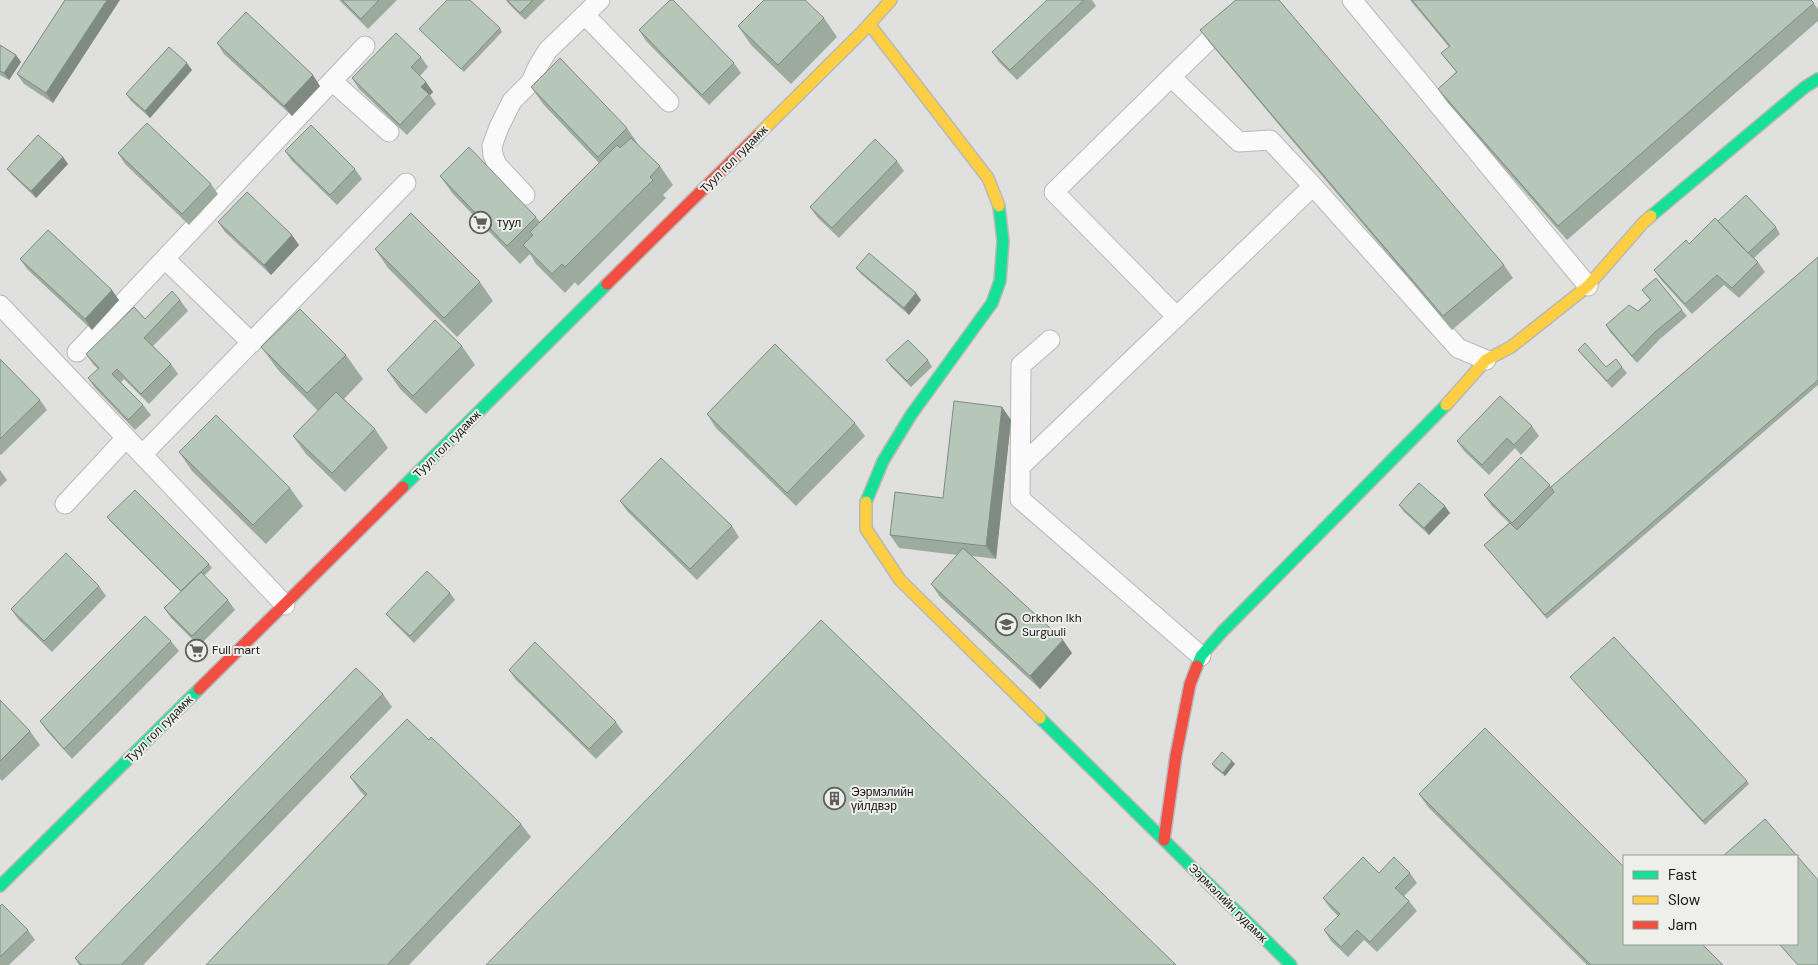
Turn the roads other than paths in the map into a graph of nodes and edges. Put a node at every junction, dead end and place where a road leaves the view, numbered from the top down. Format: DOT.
graph roads {
  1 [pos="600,0"];
  2 [pos="891,0"];
  3 [pos="1250,0"];
  4 [pos="1352,0"];
  5 [pos="585,15"];
  6 [pos="870,24"];
  7 [pos="365,46"];
  8 [pos="1171,77"];
  9 [pos="1818,79"];
  10 [pos="332,81"];
  11 [pos="669,102"];
  12 [pos="389,132"];
  13 [pos="406,183"];
  14 [pos="1313,186"];
  15 [pos="525,195"];
  16 [pos="164,259"];
  17 [pos="1588,286"];
  18 [pos="0,305"];
  19 [pos="1177,317"];
  20 [pos="1050,340"];
  21 [pos="252,343"];
  22 [pos="77,352"];
  23 [pos="1486,360"];
  24 [pos="126,438"];
  25 [pos="142,456"];
  26 [pos="1020,467"];
  27 [pos="65,504"];
  28 [pos="285,605"];
  29 [pos="1201,656"];
  30 [pos="1164,840"];
  31 [pos="0,886"];
  32 [pos="1291,965"];
  1 -- 5 [label="street"];
  2 -- 6 [label="street, Туул гол гудамж"];
  3 -- 8 [label="street"];
  4 -- 17 [label="street"];
  5 -- 11 [label="street"];
  5 -- 15 [label="street"];
  6 -- 28 [label="street, Туул гол гудамж"];
  6 -- 30 [label="street, Ээрмэлийн гудамж"];
  7 -- 10 [label="street"];
  8 -- 14 [label="street"];
  8 -- 19 [label="street"];
  9 -- 17 [label="street"];
  10 -- 12 [label="street"];
  10 -- 16 [label="street"];
  13 -- 21 [label="street"];
  14 -- 19 [label="street"];
  14 -- 23 [label="street"];
  16 -- 21 [label="street"];
  16 -- 22 [label="street"];
  17 -- 23 [label="street"];
  18 -- 24 [label="street"];
  19 -- 26 [label="street"];
  20 -- 26 [label="street"];
  21 -- 25 [label="street"];
  23 -- 29 [label="street"];
  24 -- 25 [label="street"];
  24 -- 27 [label="street"];
  25 -- 28 [label="street"];
  26 -- 29 [label="street"];
  28 -- 31 [label="street, Туул гол гудамж"];
  29 -- 30 [label="street"];
  30 -- 32 [label="street, Ээрмэлийн гудамж"];
}
